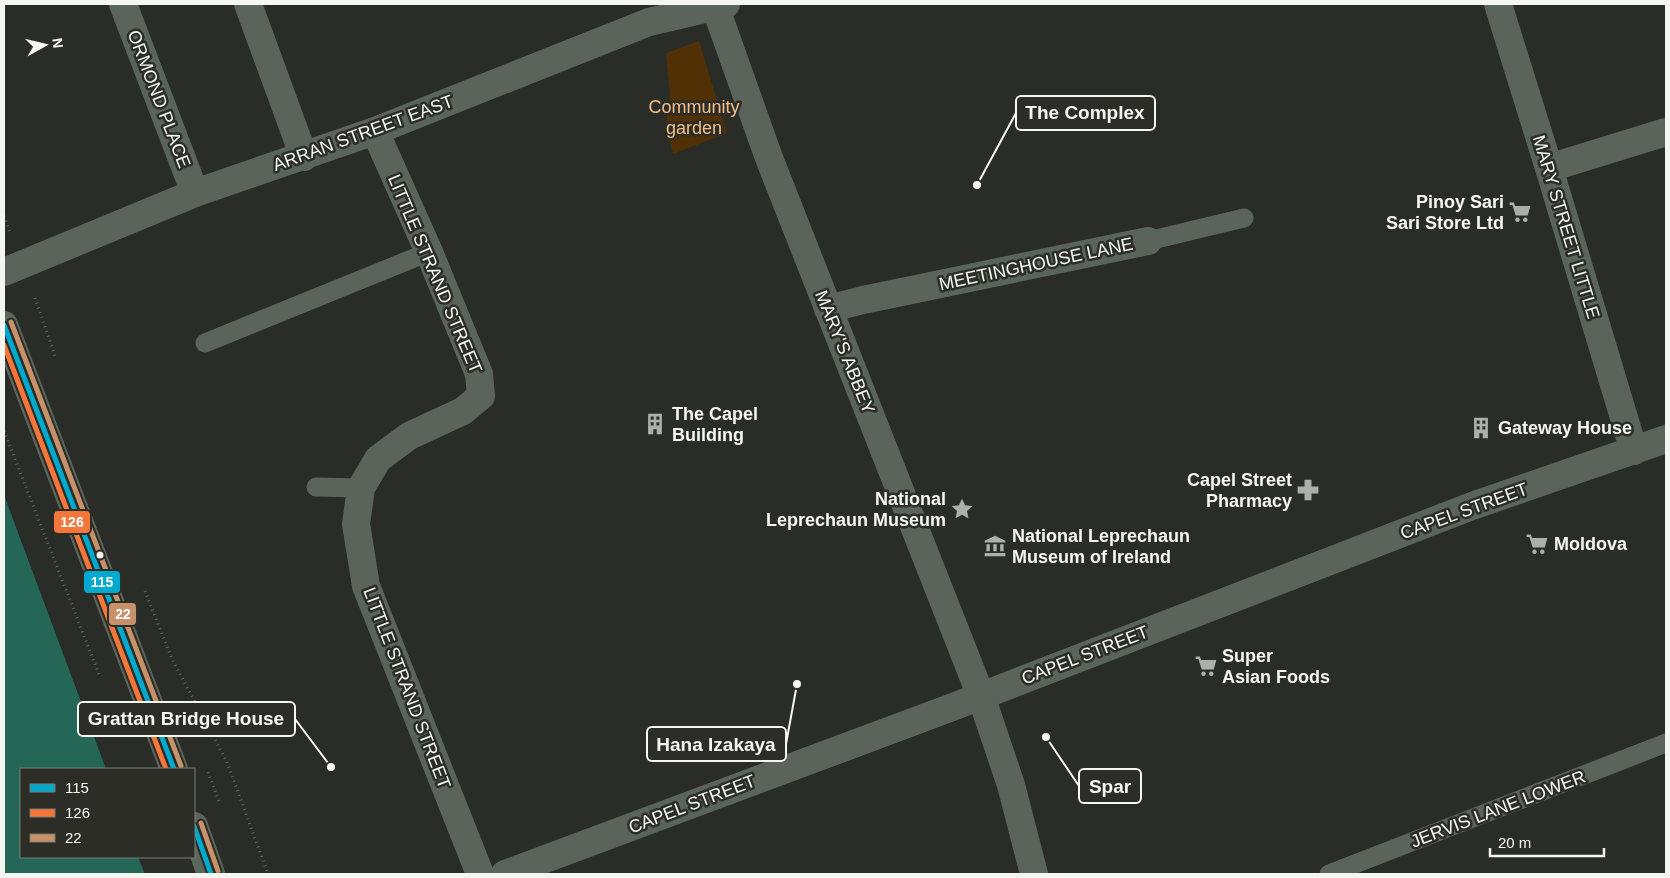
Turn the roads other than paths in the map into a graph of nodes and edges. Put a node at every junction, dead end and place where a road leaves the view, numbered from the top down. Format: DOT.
graph roads {
  1 [pos="123,4"];
  2 [pos="248,4"];
  3 [pos="1498,4"];
  4 [pos="720,5"];
  5 [pos="375,131"];
  6 [pos="1666,132"];
  7 [pos="304,157"];
  8 [pos="1549,168"];
  9 [pos="195,193"];
  10 [pos="1244,218"];
  11 [pos="1148,241"];
  12 [pos="429,252"];
  13 [pos="4,272"];
  14 [pos="828,309"];
  15 [pos="4,325"];
  16 [pos="205,343"];
  17 [pos="1666,439"];
  18 [pos="1634,451"];
  19 [pos="316,487"];
  20 [pos="361,488"];
  21 [pos="981,696"];
  22 [pos="1666,743"];
  23 [pos="174,768"];
  24 [pos="195,829"];
  25 [pos="211,874"];
  26 [pos="480,874"];
  27 [pos="505,874"];
  28 [pos="1034,874"];
  29 [pos="1329,874"];
  1 -- 9 [label="street, ORMOND PLACE"];
  2 -- 7 [label="street"];
  3 -- 8 [label="street, MARY STREET LITTLE"];
  4 -- 5 [label="street, ARRAN STREET EAST"];
  4 -- 14 [label="street, MARY'S ABBEY"];
  5 -- 7 [label="street, ARRAN STREET EAST"];
  5 -- 12 [label="street, LITTLE STRAND STREET"];
  6 -- 8 [label="street"];
  7 -- 9 [label="street, ARRAN STREET EAST"];
  8 -- 18 [label="street, MARY STREET LITTLE"];
  9 -- 13 [label="street, ARRAN STREET EAST"];
  10 -- 11 [label="lane, MEETINGHOUSE LANE"];
  11 -- 14 [label="street, MEETINGHOUSE LANE"];
  12 -- 16 [label="lane"];
  12 -- 20 [label="street, LITTLE STRAND STREET"];
  14 -- 21 [label="street, MARY'S ABBEY"];
  15 -- 23 [label="main road"];
  17 -- 18 [label="street, CAPEL STREET"];
  18 -- 21 [label="street, CAPEL STREET"];
  19 -- 20 [label="lane"];
  20 -- 26 [label="street, LITTLE STRAND STREET"];
  21 -- 27 [label="street, CAPEL STREET"];
  21 -- 28 [label="street, MARY'S ABBEY"];
  22 -- 29 [label="lane, JERVIS LANE LOWER"];
  24 -- 25 [label="main road"];
}
